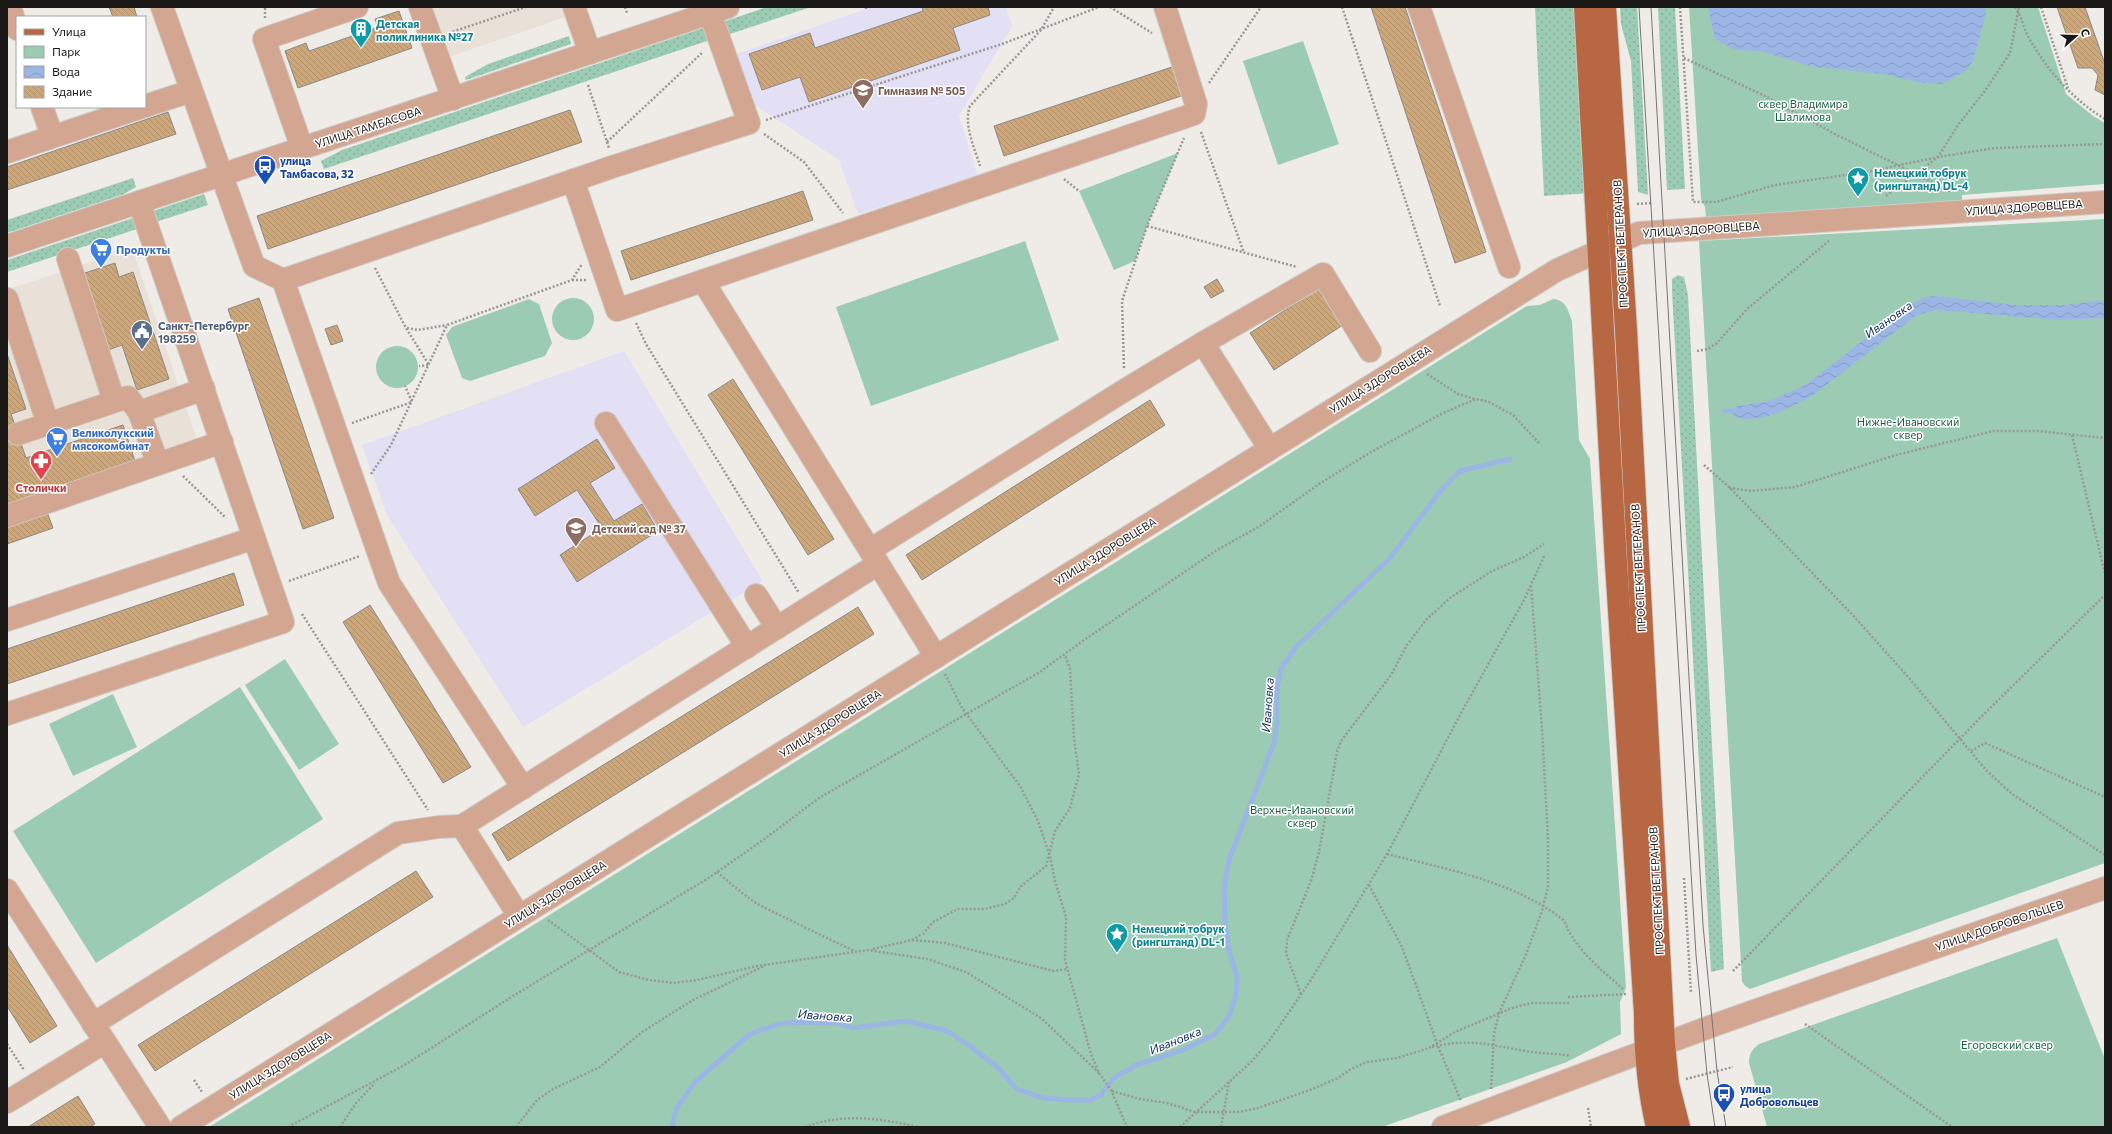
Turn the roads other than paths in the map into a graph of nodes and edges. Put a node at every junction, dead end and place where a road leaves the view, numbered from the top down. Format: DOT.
graph roads {
  1 [pos="10,7"];
  2 [pos="162,7"];
  3 [pos="357,7"];
  4 [pos="420,7"];
  5 [pos="574,7"];
  6 [pos="1165,7"];
  7 [pos="1419,7"];
  8 [pos="1585,7"];
  9 [pos="1605,7"];
  10 [pos="719,10"];
  11 [pos="686,14"];
  12 [pos="16,26"];
  13 [pos="590,53"];
  14 [pos="192,91"];
  15 [pos="453,99"];
  16 [pos="146,106"];
  17 [pos="42,108"];
  18 [pos="139,108"];
  19 [pos="52,136"];
  20 [pos="302,148"];
  21 [pos="7,152"];
  22 [pos="223,175"];
  23 [pos="573,180"];
  24 [pos="140,202"];
  25 [pos="2105,202"];
  26 [pos="1620,240"];
  27 [pos="7,246"];
  28 [pos="1599,250"];
  29 [pos="68,259"];
  30 [pos="1509,267"];
  31 [pos="283,280"];
  32 [pos="703,281"];
  33 [pos="7,299"];
  34 [pos="1203,343"];
  35 [pos="1370,350"];
  36 [pos="204,389"];
  37 [pos="114,401"];
  38 [pos="139,412"];
  39 [pos="606,423"];
  40 [pos="48,424"];
  41 [pos="18,434"];
  42 [pos="222,442"];
  43 [pos="1269,448"];
  44 [pos="163,462"];
  45 [pos="7,516"];
  46 [pos="254,538"];
  47 [pos="874,557"];
  48 [pos="756,595"];
  49 [pos="7,620"];
  50 [pos="777,628"];
  51 [pos="748,647"];
  52 [pos="936,657"];
  53 [pos="7,714"];
  54 [pos="523,788"];
  55 [pos="462,826"];
  56 [pos="2105,888"];
  57 [pos="7,890"];
  58 [pos="525,912"];
  59 [pos="93,1024"];
  60 [pos="105,1042"];
  61 [pos="1655,1048"];
  62 [pos="7,1102"];
  63 [pos="1458,1120"];
  64 [pos="160,1127"];
  65 [pos="181,1127"];
  66 [pos="1657,1127"];
  67 [pos="1679,1127"];
  1 -- 12 [label="street"];
  2 -- 14 [label="street"];
  3 -- 20 [label="street"];
  4 -- 15 [label="street"];
  5 -- 13 [label="street"];
  6 -- 32 [label="street"];
  7 -- 30 [label="street"];
  8 -- 28 [label="main road, ПРОСПЕКТ ВЕТЕРАНОВ"];
  9 -- 26 [label="main road, ПРОСПЕКТ ВЕТЕРАНОВ"];
  10 -- 11 [label="street, УЛИЦА ТАМБАСОВА"];
  10 -- 23 [label="street"];
  11 -- 13 [label="street, УЛИЦА ТАМБАСОВА"];
  13 -- 15 [label="street, УЛИЦА ТАМБАСОВА"];
  14 -- 16 [label="street"];
  14 -- 22 [label="street"];
  15 -- 20 [label="street, УЛИЦА ТАМБАСОВА"];
  17 -- 19 [label="street"];
  18 -- 19 [label="street"];
  19 -- 21 [label="street"];
  20 -- 22 [label="street, УЛИЦА ТАМБАСОВА"];
  22 -- 24 [label="street, УЛИЦА ТАМБАСОВА"];
  22 -- 31 [label="street"];
  23 -- 31 [label="street"];
  23 -- 32 [label="street"];
  24 -- 27 [label="street, УЛИЦА ТАМБАСОВА"];
  24 -- 36 [label="street"];
  25 -- 26 [label="street, УЛИЦА ЗДОРОВЦЕВА"];
  26 -- 28 [label="street, УЛИЦА ЗДОРОВЦЕВА"];
  26 -- 61 [label="main road, ПРОСПЕКТ ВЕТЕРАНОВ"];
  28 -- 43 [label="street, УЛИЦА ЗДОРОВЦЕВА"];
  28 -- 61 [label="main road, ПРОСПЕКТ ВЕТЕРАНОВ"];
  29 -- 37 [label="street"];
  31 -- 54 [label="street"];
  32 -- 47 [label="street"];
  33 -- 40 [label="street"];
  34 -- 35 [label="street"];
  34 -- 43 [label="street"];
  34 -- 47 [label="street"];
  36 -- 38 [label="street"];
  36 -- 42 [label="street"];
  37 -- 38 [label="street"];
  37 -- 40 [label="street"];
  38 -- 44 [label="street"];
  39 -- 51 [label="street"];
  40 -- 41 [label="street"];
  42 -- 44 [label="street"];
  42 -- 46 [label="street"];
  43 -- 52 [label="street, УЛИЦА ЗДОРОВЦЕВА"];
  44 -- 45 [label="street"];
  46 -- 49 [label="street"];
  46 -- 53 [label="street"];
  47 -- 50 [label="street"];
  47 -- 52 [label="street"];
  48 -- 50 [label="street"];
  50 -- 51 [label="street"];
  51 -- 54 [label="street"];
  52 -- 58 [label="street, УЛИЦА ЗДОРОВЦЕВА"];
  54 -- 55 [label="street"];
  55 -- 58 [label="street"];
  55 -- 59 [label="street"];
  56 -- 61 [label="street, УЛИЦА ДОБРОВОЛЬЦЕВ"];
  57 -- 59 [label="street"];
  58 -- 65 [label="street, УЛИЦА ЗДОРОВЦЕВА"];
  59 -- 60 [label="street"];
  60 -- 62 [label="street"];
  60 -- 64 [label="street"];
  61 -- 63 [label="street, УЛИЦА ДОБРОВОЛЬЦЕВ"];
  61 -- 66 [label="main road, ПРОСПЕКТ ВЕТЕРАНОВ"];
  61 -- 67 [label="main road, ПРОСПЕКТ ВЕТЕРАНОВ"];
}
